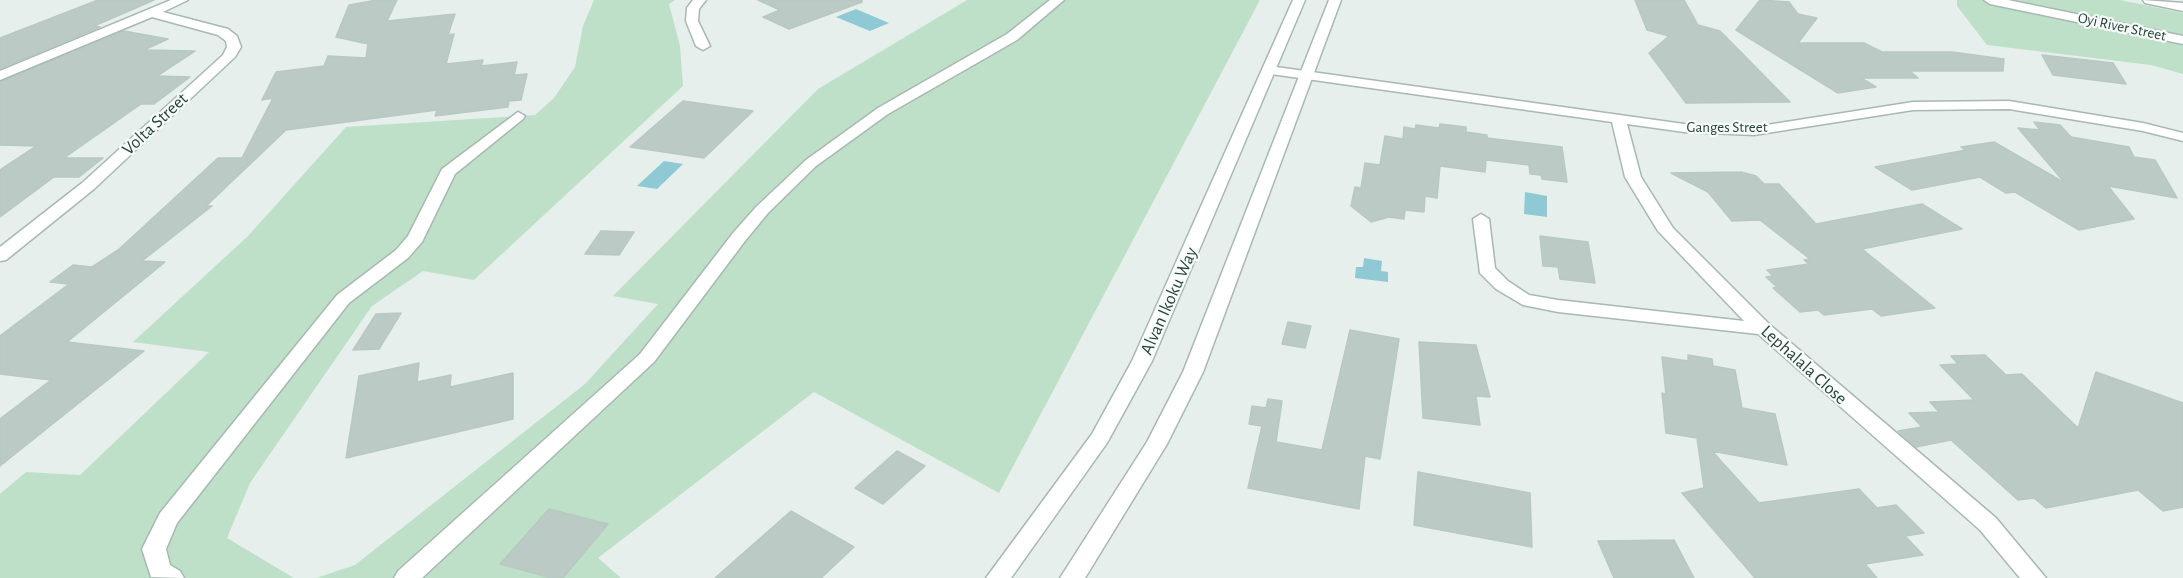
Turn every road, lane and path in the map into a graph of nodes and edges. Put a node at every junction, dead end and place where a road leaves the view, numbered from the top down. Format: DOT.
graph roads {
  1 [pos="182,0"];
  2 [pos="700,0"];
  3 [pos="1058,0"];
  4 [pos="1299,0"];
  5 [pos="1335,0"];
  6 [pos="1990,0"];
  7 [pos="2149,0"];
  8 [pos="2183,7"];
  9 [pos="151,14"];
  10 [pos="2183,40"];
  11 [pos="703,46"];
  12 [pos="1269,70"];
  13 [pos="1307,75"];
  14 [pos="0,76"];
  15 [pos="518,116"];
  16 [pos="1619,120"];
  17 [pos="2183,137"];
  18 [pos="1481,219"];
  19 [pos="0,256"];
  20 [pos="1763,329"];
  21 [pos="172,578"];
  22 [pos="406,578"];
  23 [pos="998,578"];
  24 [pos="1072,578"];
  25 [pos="2034,578"];
  1 -- 9 [label="street"];
  2 -- 11 [label="street"];
  3 -- 22 [label="street"];
  4 -- 12 [label="street, Alvan Ikoku Way"];
  5 -- 13 [label="street"];
  6 -- 10 [label="street, Oyi River Street"];
  7 -- 8 [label="street"];
  9 -- 14 [label="street"];
  9 -- 19 [label="street, Volta Street"];
  12 -- 13 [label="street, Ganges Street"];
  12 -- 23 [label="street, Alvan Ikoku Way"];
  13 -- 16 [label="street, Ganges Street"];
  13 -- 24 [label="street"];
  15 -- 21 [label="street"];
  16 -- 17 [label="street, Ganges Street"];
  16 -- 20 [label="street, Lephalala Close"];
  18 -- 20 [label="street"];
  20 -- 25 [label="street, Lephalala Close"];
}
